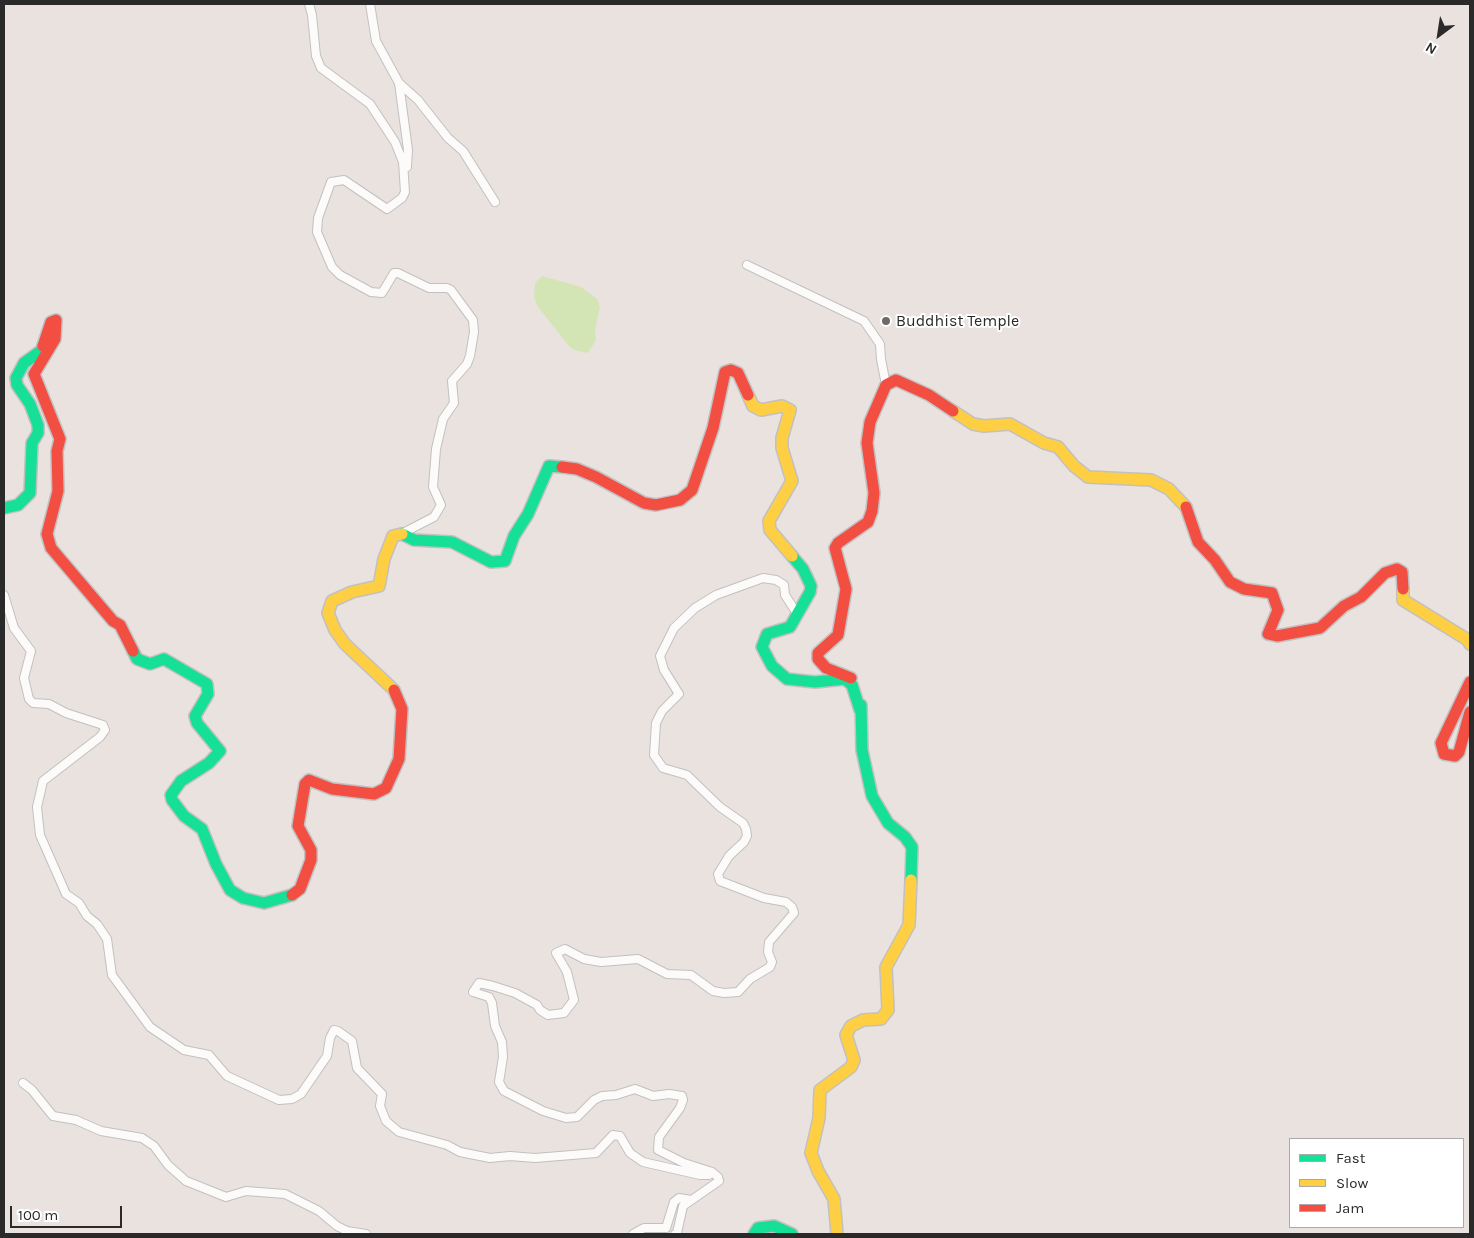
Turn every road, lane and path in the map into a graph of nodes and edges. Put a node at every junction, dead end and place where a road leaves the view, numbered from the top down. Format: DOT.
graph roads {
  1 [pos="309,4"];
  2 [pos="370,4"];
  3 [pos="399,82"];
  4 [pos="404,178"];
  5 [pos="495,202"];
  6 [pos="746,265"];
  7 [pos="886,385"];
  8 [pos="4,508"];
  9 [pos="400,534"];
  10 [pos="4,595"];
  11 [pos="798,615"];
  12 [pos="1470,644"];
  13 [pos="1470,682"];
  14 [pos="860,710"];
  15 [pos="1470,712"];
  16 [pos="23,1083"];
  17 [pos="712,1172"];
  18 [pos="690,1200"];
  19 [pos="366,1234"];
  20 [pos="633,1234"];
  21 [pos="675,1234"];
  22 [pos="754,1234"];
  23 [pos="792,1234"];
  24 [pos="837,1234"];
  1 -- 4 [label="street"];
  2 -- 3 [label="street"];
  3 -- 4 [label="street"];
  3 -- 5 [label="street"];
  4 -- 9 [label="street"];
  6 -- 7 [label="street"];
  7 -- 12 [label="street"];
  7 -- 14 [label="street"];
  8 -- 9 [label="street"];
  9 -- 11 [label="street"];
  10 -- 17 [label="street"];
  11 -- 14 [label="street"];
  11 -- 17 [label="street"];
  13 -- 15 [label="street"];
  14 -- 24 [label="street"];
  16 -- 19 [label="street"];
  17 -- 18 [label="street"];
  18 -- 20 [label="street"];
  18 -- 21 [label="street"];
  22 -- 23 [label="street"];
}
